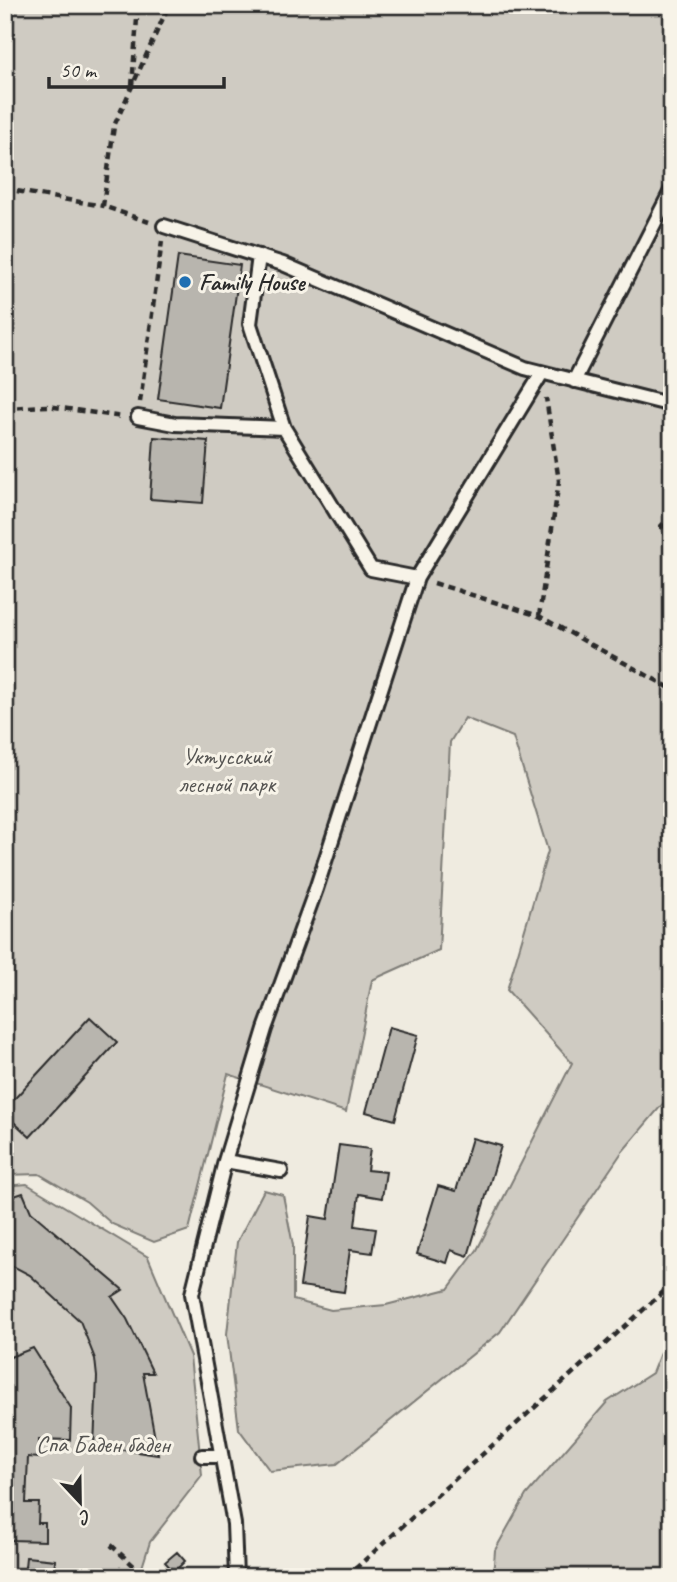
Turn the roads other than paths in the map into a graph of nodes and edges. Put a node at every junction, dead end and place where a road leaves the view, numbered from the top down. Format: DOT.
graph roads {
  1 [pos="672,188"];
  2 [pos="164,226"];
  3 [pos="259,256"];
  4 [pos="542,373"];
  5 [pos="574,381"];
  6 [pos="672,405"];
  7 [pos="138,417"];
  8 [pos="284,428"];
  9 [pos="417,578"];
  10 [pos="225,1161"];
  11 [pos="281,1171"];
  12 [pos="202,1455"];
  13 [pos="221,1455"];
  14 [pos="236,1577"];
  1 -- 5 [label="lane"];
  2 -- 3 [label="lane"];
  3 -- 4 [label="lane"];
  3 -- 8 [label="lane"];
  4 -- 5 [label="lane"];
  4 -- 9 [label="lane"];
  5 -- 6 [label="lane"];
  7 -- 8 [label="lane"];
  8 -- 9 [label="lane"];
  9 -- 10 [label="lane"];
  10 -- 11 [label="lane"];
  10 -- 13 [label="lane"];
  12 -- 13 [label="lane"];
  13 -- 14 [label="lane"];
}
